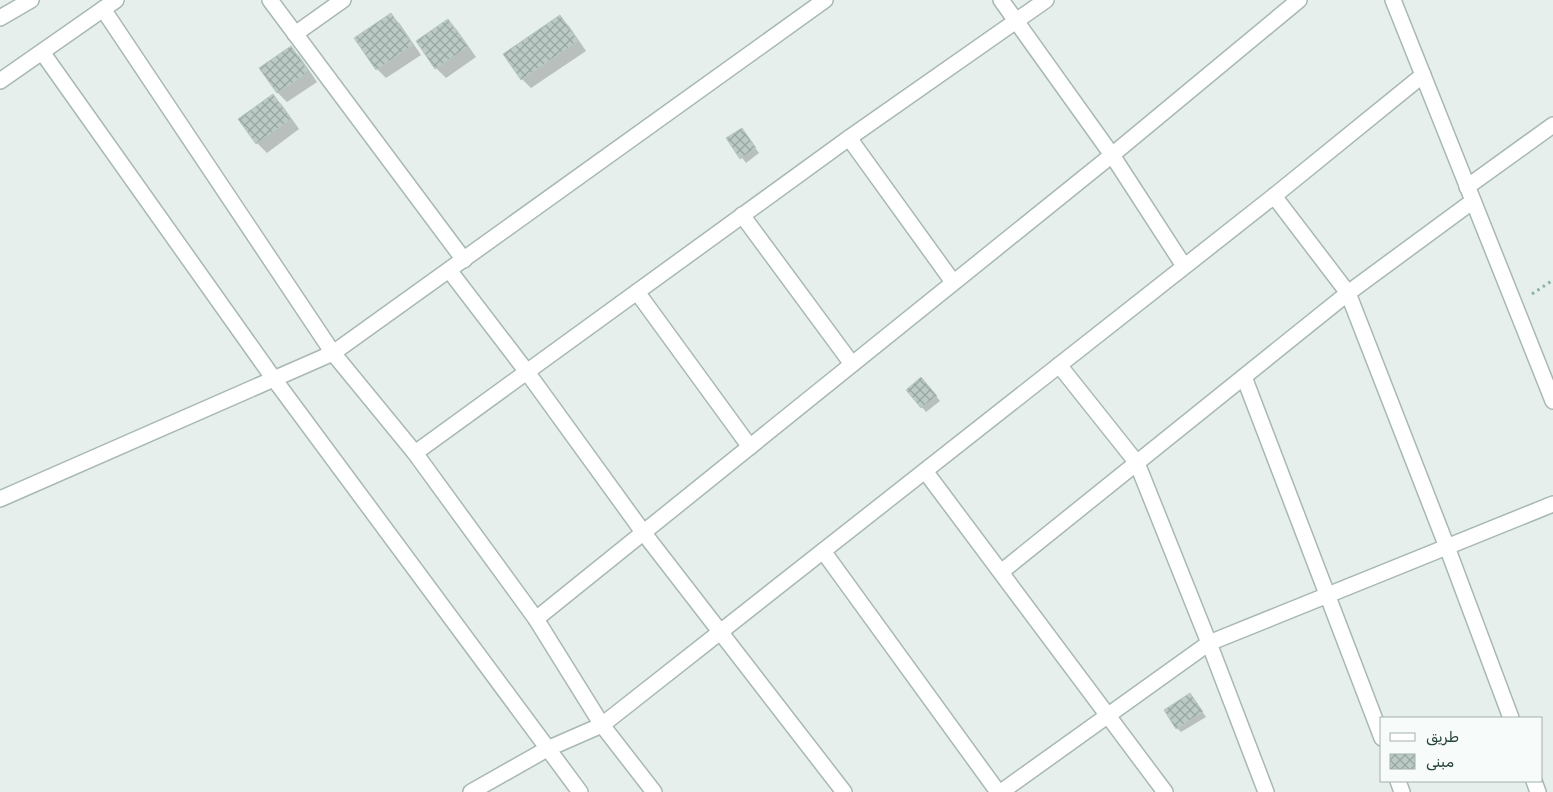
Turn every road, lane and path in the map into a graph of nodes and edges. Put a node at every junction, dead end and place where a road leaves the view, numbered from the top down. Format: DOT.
graph roads {
  1 [pos="31,0"];
  2 [pos="116,0"];
  3 [pos="270,0"];
  4 [pos="343,0"];
  5 [pos="825,0"];
  6 [pos="1001,0"];
  7 [pos="1046,0"];
  8 [pos="1299,0"];
  9 [pos="1393,0"];
  10 [pos="103,9"];
  11 [pos="5,15"];
  12 [pos="1016,21"];
  13 [pos="295,34"];
  14 [pos="42,52"];
  15 [pos="1423,75"];
  16 [pos="0,81"];
  17 [pos="1553,125"];
  18 [pos="849,138"];
  19 [pos="1112,155"];
  20 [pos="1470,194"];
  21 [pos="1274,196"];
  22 [pos="742,215"];
  23 [pos="464,260"];
  24 [pos="1184,266"];
  25 [pos="449,270"];
  26 [pos="953,282"];
  27 [pos="637,292"];
  28 [pos="1348,293"];
  29 [pos="334,353"];
  30 [pos="852,364"];
  31 [pos="1059,365"];
  32 [pos="527,372"];
  33 [pos="1244,377"];
  34 [pos="274,379"];
  35 [pos="1553,401"];
  36 [pos="750,447"];
  37 [pos="415,453"];
  38 [pos="1137,463"];
  39 [pos="925,471"];
  40 [pos="0,499"];
  41 [pos="1553,504"];
  42 [pos="643,532"];
  43 [pos="1447,547"];
  44 [pos="822,551"];
  45 [pos="1001,572"];
  46 [pos="1329,595"];
  47 [pos="536,619"];
  48 [pos="720,632"];
  49 [pos="1209,643"];
  50 [pos="1108,716"];
  51 [pos="1511,717"];
  52 [pos="602,725"];
  53 [pos="1380,733"];
  54 [pos="547,749"];
  55 [pos="471,792"];
  56 [pos="580,792"];
  57 [pos="654,792"];
  58 [pos="844,792"];
  59 [pos="1000,792"];
  60 [pos="1165,792"];
  61 [pos="1266,792"];
  1 -- 11 [label="street"];
  2 -- 10 [label="street"];
  3 -- 13 [label="street"];
  4 -- 13 [label="street"];
  5 -- 23 [label="street"];
  6 -- 12 [label="street"];
  7 -- 12 [label="street"];
  8 -- 19 [label="street"];
  9 -- 15 [label="street"];
  10 -- 14 [label="street"];
  10 -- 29 [label="street"];
  12 -- 18 [label="street"];
  12 -- 19 [label="street"];
  13 -- 23 [label="street"];
  14 -- 16 [label="street"];
  14 -- 34 [label="street"];
  15 -- 20 [label="street"];
  15 -- 21 [label="street"];
  17 -- 20 [label="street"];
  18 -- 22 [label="street"];
  18 -- 26 [label="street"];
  19 -- 24 [label="street"];
  19 -- 26 [label="street"];
  20 -- 28 [label="street"];
  20 -- 35 [label="street"];
  21 -- 24 [label="street"];
  21 -- 28 [label="street"];
  22 -- 27 [label="street"];
  22 -- 30 [label="street"];
  23 -- 25 [label="street"];
  24 -- 31 [label="street"];
  25 -- 29 [label="street"];
  25 -- 32 [label="street"];
  26 -- 30 [label="street"];
  27 -- 32 [label="street"];
  27 -- 36 [label="street"];
  28 -- 33 [label="street"];
  28 -- 43 [label="street"];
  29 -- 34 [label="street"];
  29 -- 37 [label="street"];
  30 -- 36 [label="street"];
  31 -- 38 [label="street"];
  31 -- 39 [label="street"];
  32 -- 37 [label="street"];
  32 -- 42 [label="street"];
  33 -- 38 [label="street"];
  33 -- 46 [label="street"];
  34 -- 40 [label="street"];
  34 -- 54 [label="street"];
  36 -- 42 [label="street"];
  37 -- 47 [label="street"];
  38 -- 45 [label="street"];
  38 -- 49 [label="street"];
  39 -- 44 [label="street"];
  39 -- 45 [label="street"];
  41 -- 43 [label="street"];
  42 -- 47 [label="street"];
  42 -- 48 [label="street"];
  43 -- 46 [label="street"];
  43 -- 51 [label="street"];
  44 -- 48 [label="street"];
  44 -- 59 [label="street"];
  45 -- 50 [label="street"];
  46 -- 49 [label="street"];
  46 -- 53 [label="street"];
  47 -- 52 [label="street"];
  48 -- 52 [label="street"];
  48 -- 58 [label="street"];
  49 -- 50 [label="street"];
  49 -- 61 [label="street"];
  50 -- 59 [label="street"];
  50 -- 60 [label="street"];
  52 -- 54 [label="street"];
  52 -- 57 [label="street"];
  54 -- 55 [label="street"];
  54 -- 56 [label="street"];
}
